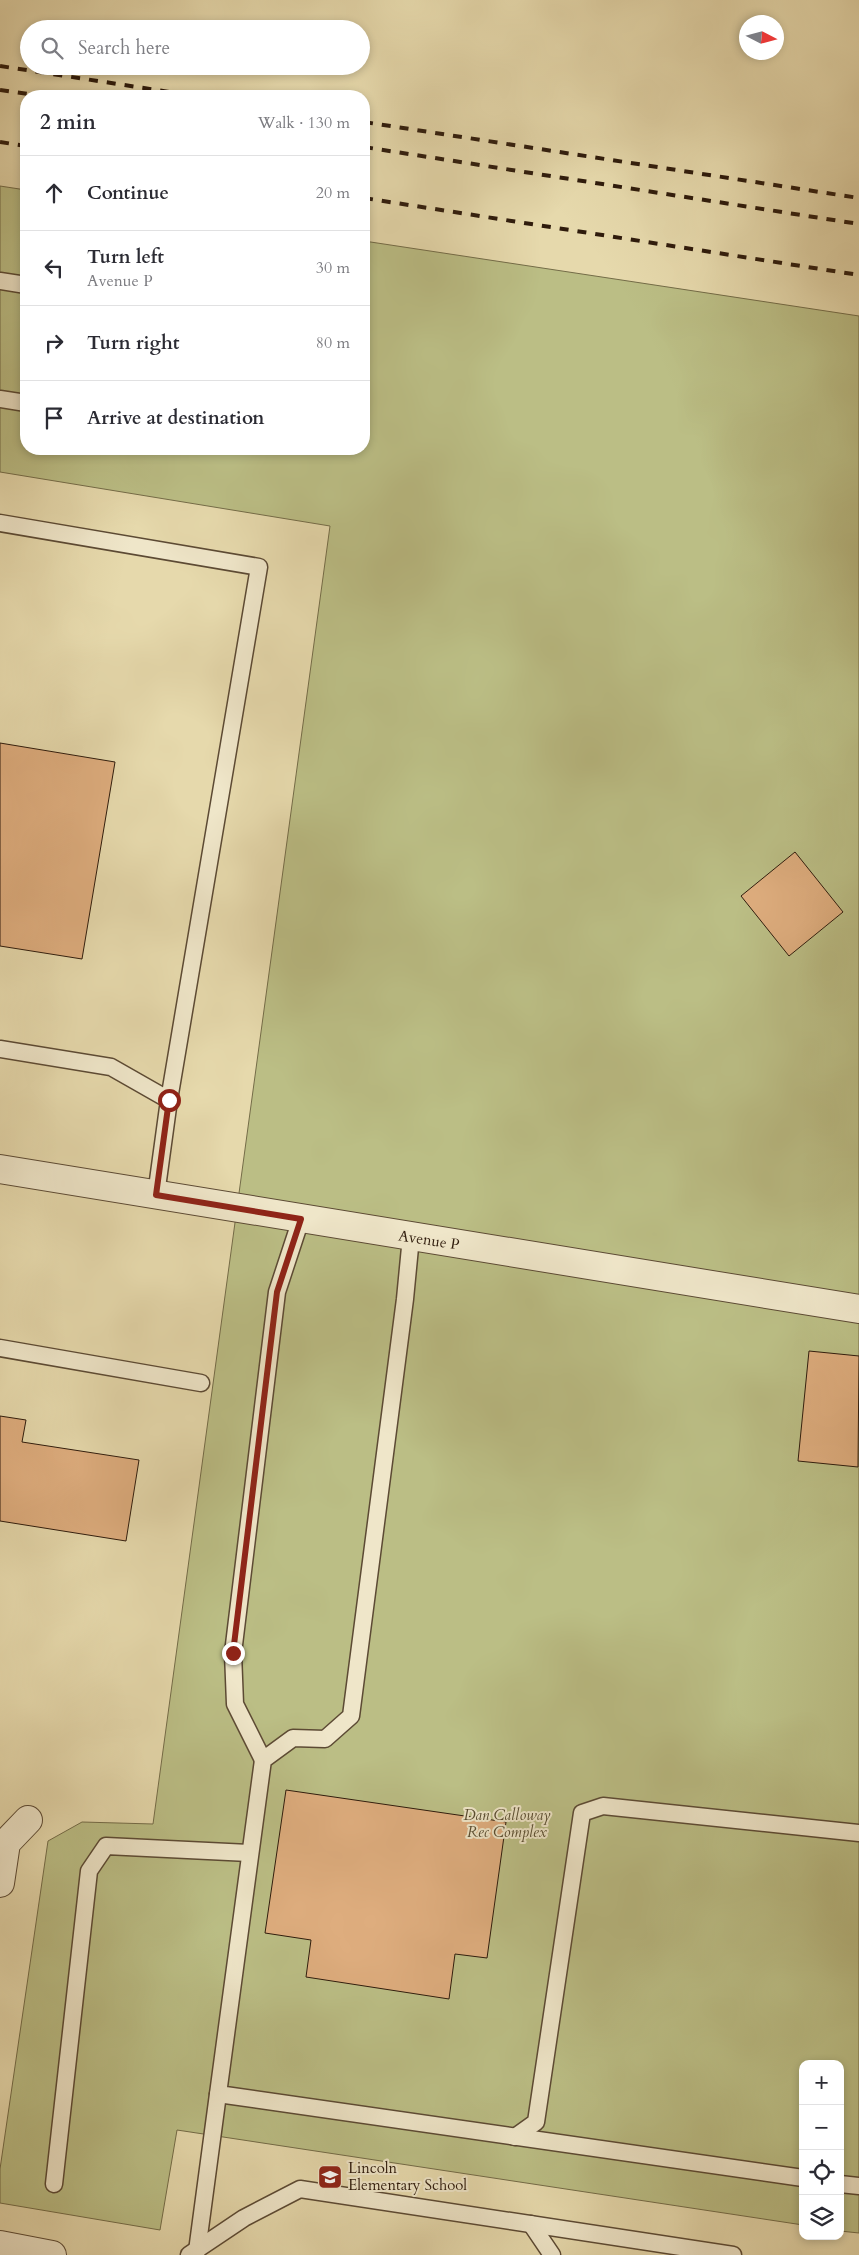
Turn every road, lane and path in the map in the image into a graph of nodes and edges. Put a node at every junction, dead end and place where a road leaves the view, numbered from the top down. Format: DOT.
graph roads {
  1 [pos="0,281"];
  2 [pos="20,284"];
  3 [pos="0,399"];
  4 [pos="20,402"];
  5 [pos="0,522"];
  6 [pos="0,1049"];
  7 [pos="169,1100"];
  8 [pos="0,1169"];
  9 [pos="156,1195"];
  10 [pos="301,1219"];
  11 [pos="411,1237"];
  12 [pos="859,1309"];
  13 [pos="0,1348"];
  14 [pos="201,1383"];
  15 [pos="263,1760"];
  16 [pos="28,1820"];
  17 [pos="859,1834"];
  18 [pos="249,1853"];
  19 [pos="0,1883"];
  20 [pos="218,2094"];
  21 [pos="515,2137"];
  22 [pos="799,2177"];
  23 [pos="54,2184"];
  24 [pos="844,2184"];
  25 [pos="859,2186"];
  26 [pos="531,2224"];
  27 [pos="0,2245"];
  28 [pos="193,2253"];
  29 [pos="52,2255"];
  30 [pos="552,2255"];
  31 [pos="733,2255"];
  1 -- 2 [label="lane"];
  3 -- 4 [label="lane"];
  5 -- 7 [label="lane"];
  6 -- 7 [label="lane"];
  7 -- 9 [label="lane"];
  8 -- 9 [label="street, Avenue P"];
  9 -- 10 [label="street, Avenue P"];
  10 -- 11 [label="street, Avenue P"];
  10 -- 15 [label="lane"];
  11 -- 12 [label="street, Avenue P"];
  11 -- 15 [label="lane"];
  13 -- 14 [label="lane"];
  15 -- 18 [label="lane"];
  16 -- 19 [label="street"];
  17 -- 21 [label="lane"];
  18 -- 20 [label="lane"];
  18 -- 23 [label="lane"];
  20 -- 21 [label="lane"];
  20 -- 28 [label="lane"];
  21 -- 22 [label="lane"];
  24 -- 25 [label="lane"];
  26 -- 28 [label="lane"];
  26 -- 30 [label="lane"];
  26 -- 31 [label="lane"];
  27 -- 29 [label="street"];
}
